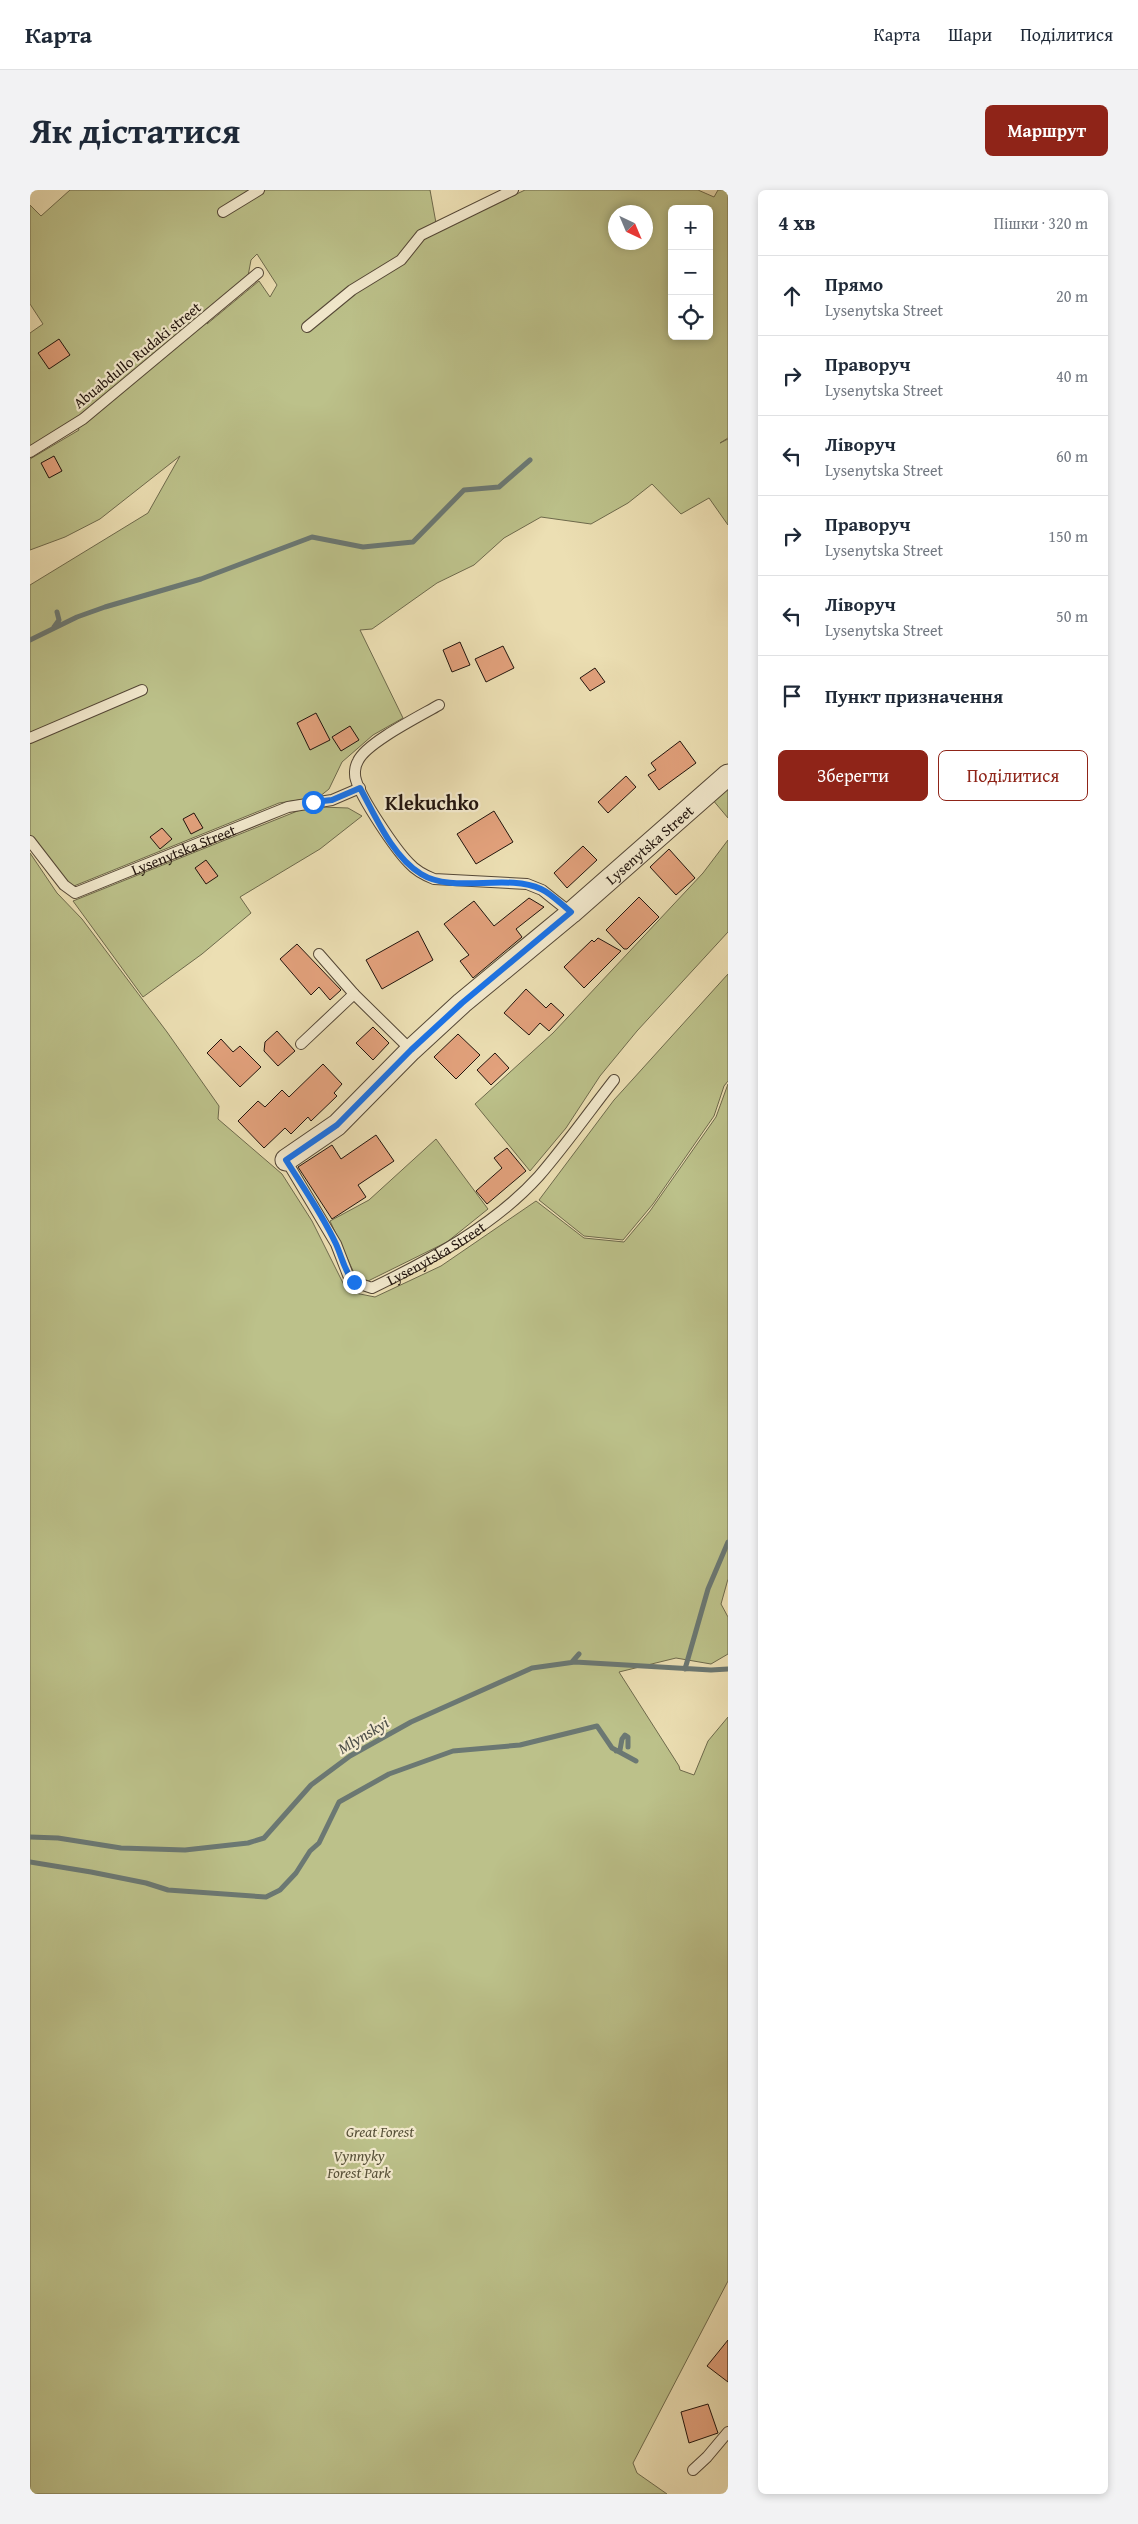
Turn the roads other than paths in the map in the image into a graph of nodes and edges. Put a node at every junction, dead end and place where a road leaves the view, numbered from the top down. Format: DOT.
graph roads {
  1 [pos="259,190"];
  2 [pos="513,190"];
  3 [pos="223,212"];
  4 [pos="258,273"];
  5 [pos="307,328"];
  6 [pos="30,452"];
  7 [pos="142,690"];
  8 [pos="439,705"];
  9 [pos="30,738"];
  10 [pos="728,775"];
  11 [pos="360,788"];
  12 [pos="30,841"];
  13 [pos="571,912"];
  14 [pos="319,954"];
  15 [pos="354,994"];
  16 [pos="301,1044"];
  17 [pos="411,1050"];
  18 [pos="614,1080"];
  19 [pos="286,1160"];
  20 [pos="728,2432"];
  21 [pos="693,2470"];
  1 -- 3 [label="lane"];
  2 -- 5 [label="lane"];
  4 -- 6 [label="lane, Abuabdullo Rudaki street"];
  7 -- 9 [label="lane"];
  8 -- 11 [label="lane"];
  10 -- 13 [label="street, Lysenytska Street"];
  11 -- 12 [label="lane, Lysenytska Street"];
  11 -- 13 [label="lane"];
  13 -- 17 [label="street, Lysenytska Street"];
  14 -- 15 [label="lane"];
  15 -- 16 [label="lane"];
  15 -- 17 [label="lane"];
  17 -- 19 [label="street, Lysenytska Street"];
  18 -- 19 [label="lane, Lysenytska Street"];
  20 -- 21 [label="lane"];
}
